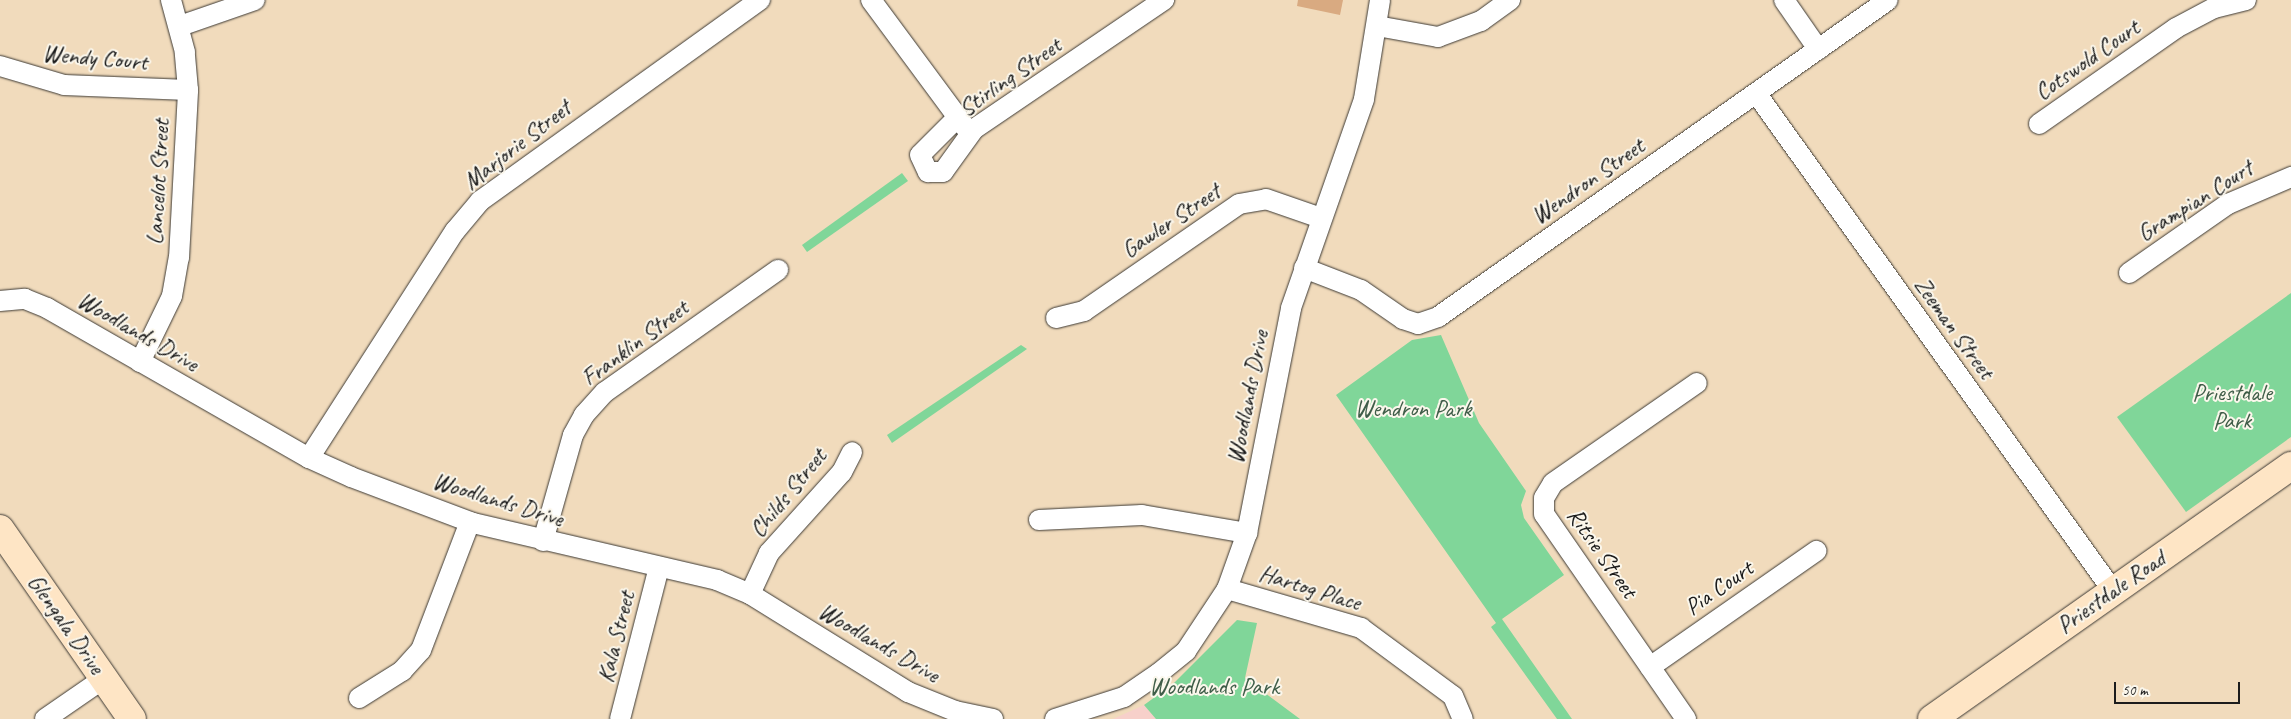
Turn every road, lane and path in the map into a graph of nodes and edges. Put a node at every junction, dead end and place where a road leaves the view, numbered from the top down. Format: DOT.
graph roads {
  1 [pos="171,0"];
  2 [pos="255,0"];
  3 [pos="760,0"];
  4 [pos="871,0"];
  5 [pos="1164,0"];
  6 [pos="1380,0"];
  7 [pos="1510,0"];
  8 [pos="1784,0"];
  9 [pos="1888,0"];
  10 [pos="2246,0"];
  11 [pos="180,26"];
  12 [pos="1377,26"];
  13 [pos="1818,49"];
  14 [pos="0,66"];
  15 [pos="188,90"];
  16 [pos="1756,93"];
  17 [pos="957,118"];
  18 [pos="2040,124"];
  19 [pos="974,129"];
  20 [pos="2291,177"];
  21 [pos="1321,218"];
  22 [pos="1304,268"];
  23 [pos="778,270"];
  24 [pos="2129,273"];
  25 [pos="0,301"];
  26 [pos="1056,318"];
  27 [pos="140,362"];
  28 [pos="1697,383"];
  29 [pos="852,452"];
  30 [pos="309,458"];
  31 [pos="2291,466"];
  32 [pos="1039,520"];
  33 [pos="470,522"];
  34 [pos="0,529"];
  35 [pos="1247,533"];
  36 [pos="543,542"];
  37 [pos="1816,551"];
  38 [pos="659,567"];
  39 [pos="1227,589"];
  40 [pos="2113,591"];
  41 [pos="750,594"];
  42 [pos="1650,667"];
  43 [pos="103,679"];
  44 [pos="359,698"];
  45 [pos="45,719"];
  46 [pos="132,719"];
  47 [pos="620,719"];
  48 [pos="993,719"];
  49 [pos="1056,719"];
  50 [pos="1463,719"];
  51 [pos="1686,719"];
  52 [pos="1932,719"];
  1 -- 11 [label="street, Lancelot Street"];
  2 -- 11 [label="street"];
  3 -- 30 [label="street, Marjorie Street"];
  4 -- 17 [label="street"];
  5 -- 19 [label="street, Stirling Street"];
  6 -- 12 [label="street, Woodlands Drive"];
  7 -- 12 [label="street"];
  8 -- 13 [label="street"];
  9 -- 13 [label="street, Wendron Street"];
  10 -- 18 [label="street, Cotswold Court"];
  11 -- 15 [label="street, Lancelot Street"];
  12 -- 21 [label="street, Woodlands Drive"];
  13 -- 16 [label="street, Wendron Street"];
  14 -- 15 [label="street, Wendy Court"];
  15 -- 27 [label="street, Lancelot Street"];
  16 -- 22 [label="street, Wendron Street"];
  16 -- 40 [label="street, Zeeman Street"];
  17 -- 19 [label="street"];
  17 -- 19 [label="street, Stirling Street"];
  20 -- 24 [label="street, Grampian Court"];
  21 -- 22 [label="street, Woodlands Drive"];
  21 -- 26 [label="street, Gawler Street"];
  22 -- 35 [label="street, Woodlands Drive"];
  23 -- 36 [label="street, Franklin Street"];
  25 -- 27 [label="street, Woodlands Drive"];
  27 -- 30 [label="street, Woodlands Drive"];
  28 -- 42 [label="street, Ritsie Street"];
  29 -- 41 [label="street, Childs Street"];
  30 -- 33 [label="street, Woodlands Drive"];
  31 -- 40 [label="street, Priestdale Road"];
  32 -- 35 [label="street"];
  33 -- 36 [label="street, Woodlands Drive"];
  33 -- 44 [label="street"];
  34 -- 43 [label="street, Glengala Drive"];
  35 -- 39 [label="street, Woodlands Drive"];
  36 -- 38 [label="street, Woodlands Drive"];
  37 -- 42 [label="street, Pia Court"];
  38 -- 41 [label="street, Woodlands Drive"];
  38 -- 47 [label="street, Kala Street"];
  39 -- 49 [label="street, Woodlands Drive"];
  39 -- 50 [label="street, Hartog Place"];
  40 -- 52 [label="street, Priestdale Road"];
  41 -- 48 [label="street, Woodlands Drive"];
  42 -- 51 [label="street, Ritsie Street"];
  43 -- 45 [label="street"];
  43 -- 46 [label="street, Glengala Drive"];
}
